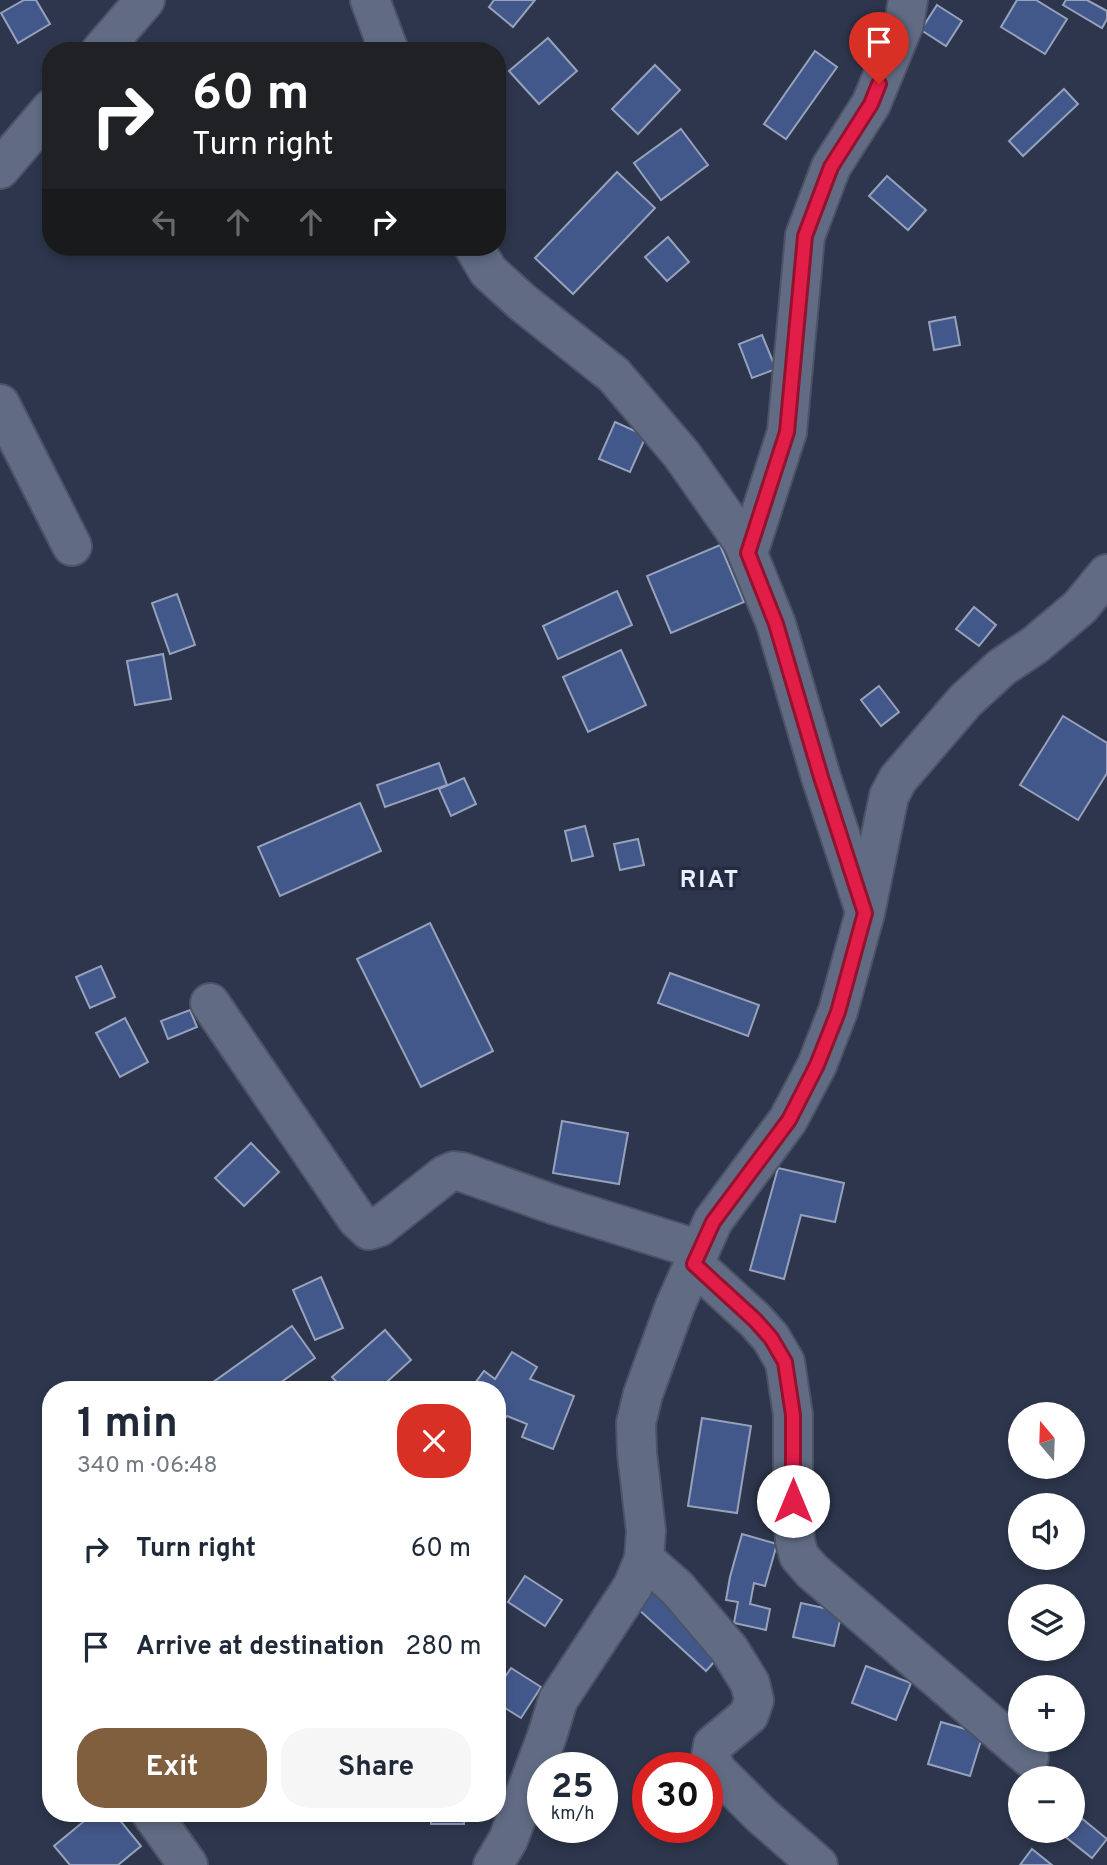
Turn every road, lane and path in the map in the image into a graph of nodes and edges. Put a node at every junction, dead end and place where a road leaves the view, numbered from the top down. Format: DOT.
graph roads {
  1 [pos="145,0"];
  2 [pos="370,0"];
  3 [pos="908,0"];
  4 [pos="109,42"];
  5 [pos="386,42"];
  6 [pos="42,120"];
  7 [pos="0,169"];
  8 [pos="479,256"];
  9 [pos="0,404"];
  10 [pos="72,546"];
  11 [pos="748,553"];
  12 [pos="1107,574"];
  13 [pos="865,913"];
  14 [pos="210,1003"];
  15 [pos="697,1257"];
  16 [pos="644,1559"];
  17 [pos="1029,1758"];
  18 [pos="157,1822"];
  19 [pos="188,1865"];
  20 [pos="493,1865"];
  21 [pos="818,1865"];
  1 -- 4 [label="street"];
  2 -- 5 [label="street"];
  3 -- 11 [label="street"];
  6 -- 7 [label="street"];
  8 -- 11 [label="street"];
  9 -- 10 [label="street"];
  11 -- 13 [label="street"];
  12 -- 13 [label="street"];
  13 -- 15 [label="street"];
  14 -- 15 [label="street"];
  15 -- 16 [label="street"];
  15 -- 17 [label="street"];
  16 -- 20 [label="street"];
  16 -- 21 [label="street"];
  18 -- 19 [label="street"];
}
